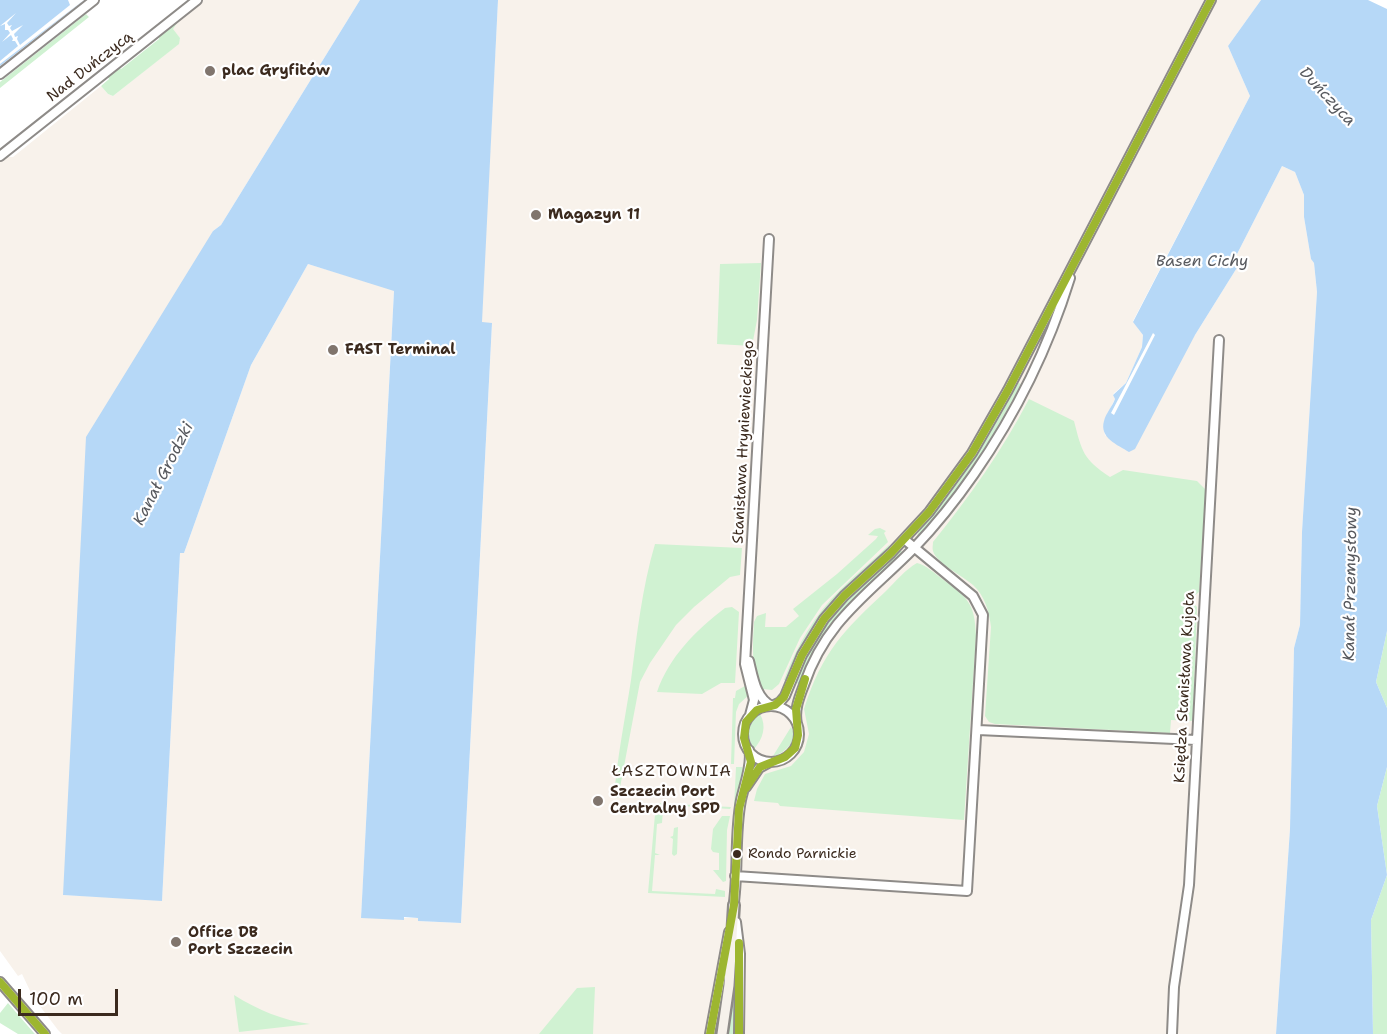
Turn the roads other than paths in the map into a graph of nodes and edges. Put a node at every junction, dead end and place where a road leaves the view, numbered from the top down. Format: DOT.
graph roads {
  1 [pos="94,0"];
  2 [pos="197,0"];
  3 [pos="1211,0"];
  4 [pos="83,3"];
  5 [pos="0,74"];
  6 [pos="0,156"];
  7 [pos="769,239"];
  8 [pos="1077,256"];
  9 [pos="1218,340"];
  10 [pos="904,539"];
  11 [pos="915,548"];
  12 [pos="747,647"];
  13 [pos="772,706"];
  14 [pos="750,715"];
  15 [pos="797,724"];
  16 [pos="978,730"];
  17 [pos="1196,740"];
  18 [pos="749,750"];
  19 [pos="772,761"];
  20 [pos="742,797"];
  21 [pos="735,876"];
  22 [pos="734,905"];
  23 [pos="0,982"];
  24 [pos="45,1034"];
  25 [pos="710,1034"];
  26 [pos="722,1034"];
  27 [pos="739,1034"];
  28 [pos="1172,1034"];
  1 -- 4 [label="street"];
  2 -- 6 [label="street, Nad Duńczycą"];
  3 -- 8 [label="street"];
  4 -- 5 [label="street"];
  7 -- 12 [label="street, Stanisława Hryniewieckiego"];
  8 -- 10 [label="street"];
  8 -- 11 [label="street"];
  9 -- 17 [label="street, Księdza Stanisława Kujota"];
  10 -- 11 [label="street"];
  10 -- 13 [label="street"];
  11 -- 15 [label="street"];
  11 -- 16 [label="street"];
  12 -- 13 [label="street, Stanisława Hryniewieckiego"];
  12 -- 14 [label="street, Stanisława Hryniewieckiego"];
  13 -- 14 [label="street"];
  13 -- 15 [label="street"];
  14 -- 18 [label="street"];
  15 -- 19 [label="street"];
  16 -- 17 [label="street"];
  16 -- 21 [label="street"];
  17 -- 28 [label="street, Księdza Stanisława Kujota"];
  18 -- 19 [label="street"];
  18 -- 20 [label="street"];
  19 -- 20 [label="street"];
  20 -- 21 [label="street"];
  21 -- 22 [label="street"];
  22 -- 25 [label="street"];
  22 -- 26 [label="main road"];
  22 -- 27 [label="street"];
  23 -- 24 [label="street"];
}
